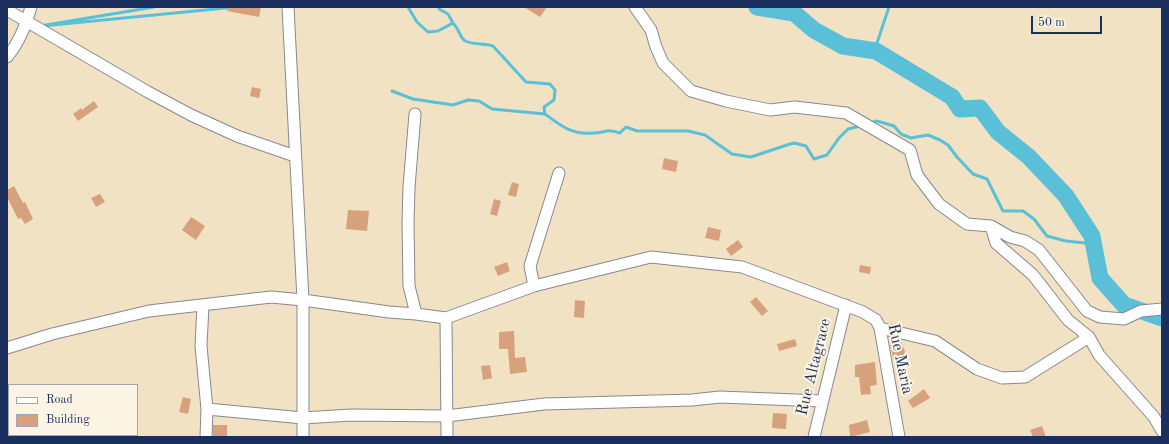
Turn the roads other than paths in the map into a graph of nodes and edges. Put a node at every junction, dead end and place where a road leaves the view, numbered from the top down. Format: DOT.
graph roads {
  1 [pos="30,7"];
  2 [pos="288,7"];
  3 [pos="635,7"];
  4 [pos="7,10"];
  5 [pos="27,21"];
  6 [pos="7,57"];
  7 [pos="415,114"];
  8 [pos="295,156"];
  9 [pos="559,174"];
  10 [pos="992,226"];
  11 [pos="534,286"];
  12 [pos="303,300"];
  13 [pos="203,305"];
  14 [pos="846,305"];
  15 [pos="1162,309"];
  16 [pos="416,314"];
  17 [pos="446,318"];
  18 [pos="880,328"];
  19 [pos="1089,337"];
  20 [pos="7,348"];
  21 [pos="822,401"];
  22 [pos="206,409"];
  23 [pos="447,416"];
  24 [pos="303,418"];
  25 [pos="1162,431"];
  26 [pos="206,437"];
  27 [pos="303,437"];
  28 [pos="447,437"];
  29 [pos="814,437"];
  30 [pos="899,437"];
  1 -- 5 [label="street"];
  2 -- 8 [label="street"];
  3 -- 10 [label="street"];
  4 -- 5 [label="street"];
  5 -- 6 [label="street"];
  5 -- 8 [label="street"];
  7 -- 16 [label="street"];
  8 -- 12 [label="street"];
  9 -- 11 [label="street"];
  10 -- 15 [label="street"];
  10 -- 19 [label="street"];
  11 -- 14 [label="street, Rue Maria"];
  11 -- 17 [label="street, Rue Maria"];
  12 -- 13 [label="street"];
  12 -- 16 [label="street"];
  12 -- 24 [label="street"];
  13 -- 20 [label="street"];
  13 -- 22 [label="street"];
  14 -- 18 [label="street, Rue Maria"];
  14 -- 21 [label="street, Rue Altagrace"];
  16 -- 17 [label="street"];
  17 -- 23 [label="street"];
  18 -- 19 [label="street"];
  18 -- 30 [label="street, Rue Maria"];
  19 -- 25 [label="street"];
  21 -- 23 [label="street"];
  21 -- 29 [label="street, Rue Altagrace"];
  22 -- 24 [label="street"];
  22 -- 26 [label="street"];
  23 -- 24 [label="street"];
  23 -- 28 [label="street"];
  24 -- 27 [label="street"];
}
